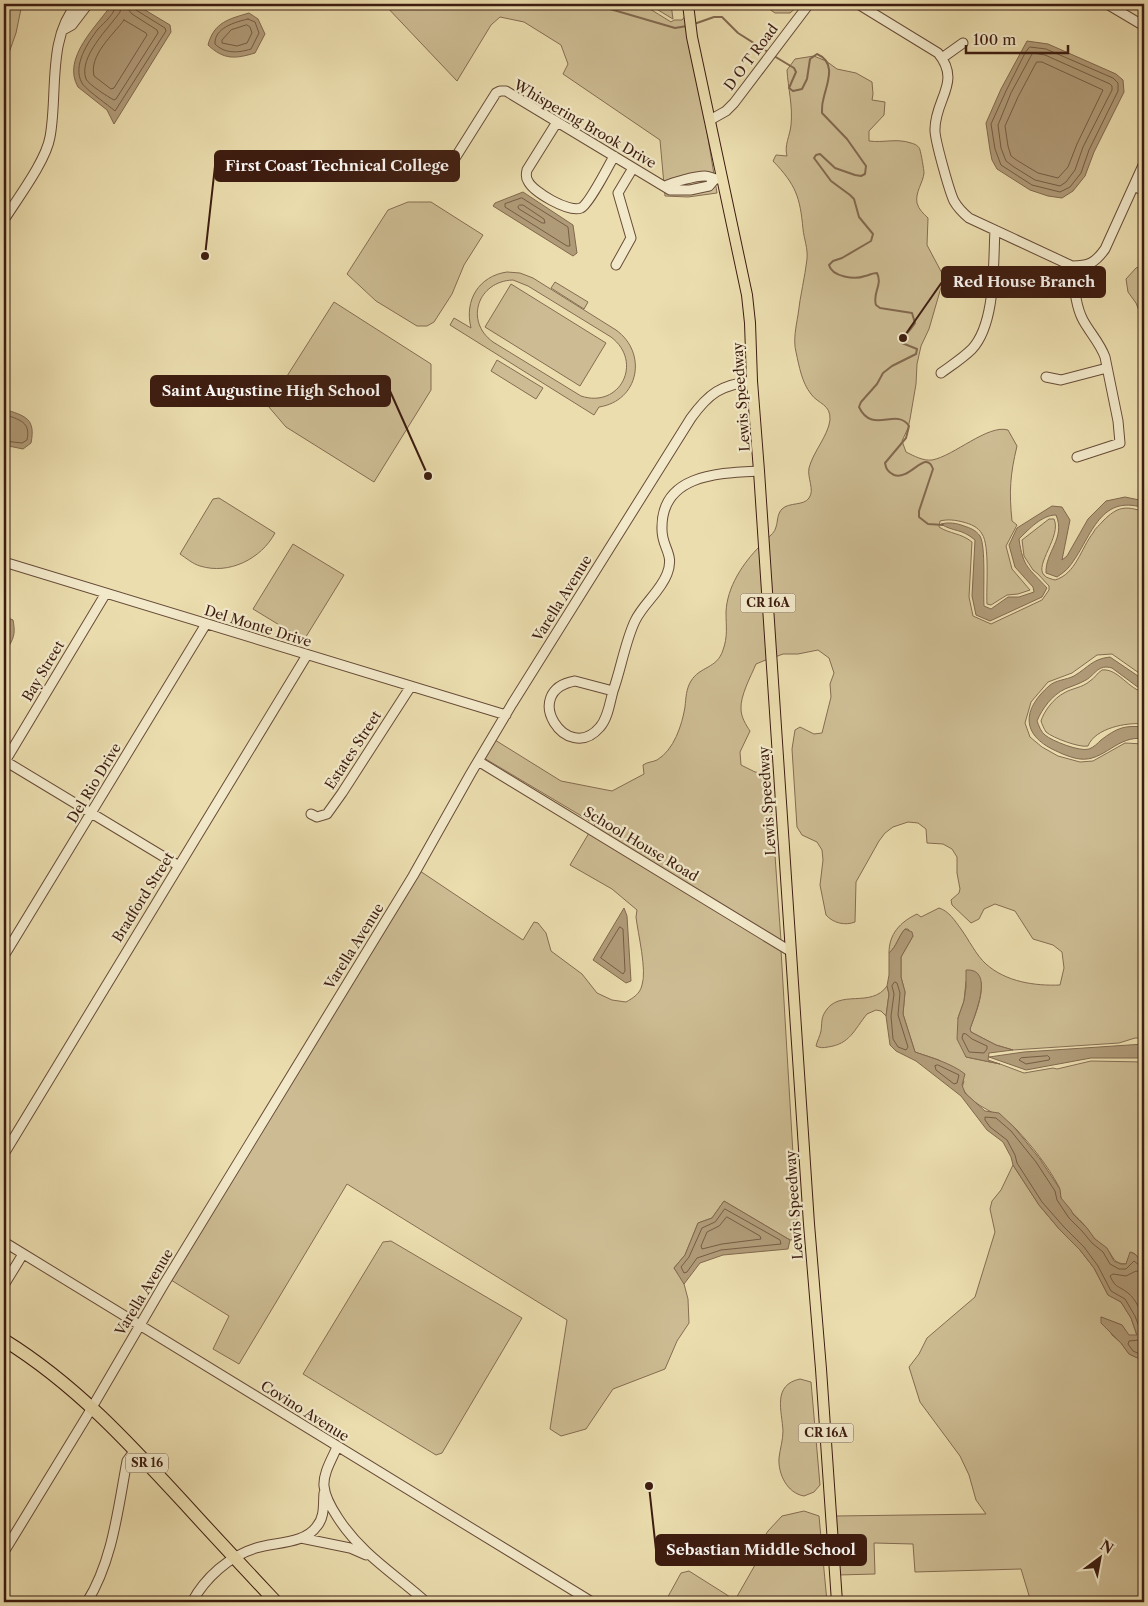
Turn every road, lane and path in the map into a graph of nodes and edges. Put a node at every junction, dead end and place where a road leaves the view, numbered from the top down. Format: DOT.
graph roads {
  1 [pos="77,4"];
  2 [pos="88,4"];
  3 [pos="688,4"];
  4 [pos="809,4"];
  5 [pos="858,4"];
  6 [pos="1107,4"];
  7 [pos="1144,26"];
  8 [pos="63,30"];
  9 [pos="963,43"];
  10 [pos="942,58"];
  11 [pos="710,120"];
  12 [pos="556,122"];
  13 [pos="614,156"];
  14 [pos="1144,163"];
  15 [pos="633,168"];
  16 [pos="445,174"];
  17 [pos="718,179"];
  18 [pos="1134,186"];
  19 [pos="1144,191"];
  20 [pos="4,220"];
  21 [pos="995,230"];
  22 [pos="616,265"];
  23 [pos="1072,266"];
  24 [pos="1107,368"];
  25 [pos="941,373"];
  26 [pos="1046,377"];
  27 [pos="752,381"];
  28 [pos="1077,457"];
  29 [pos="759,471"];
  30 [pos="4,562"];
  31 [pos="106,593"];
  32 [pos="206,624"];
  33 [pos="307,655"];
  34 [pos="411,686"];
  35 [pos="613,690"];
  36 [pos="506,715"];
  37 [pos="478,761"];
  38 [pos="4,762"];
  39 [pos="91,814"];
  40 [pos="311,814"];
  41 [pos="179,866"];
  42 [pos="790,951"];
  43 [pos="4,956"];
  44 [pos="4,1154"];
  45 [pos="4,1242"];
  46 [pos="23,1254"];
  47 [pos="4,1285"];
  48 [pos="139,1326"];
  49 [pos="4,1340"];
  50 [pos="92,1406"];
  51 [pos="337,1447"];
  52 [pos="135,1450"];
  53 [pos="324,1486"];
  54 [pos="301,1538"];
  55 [pos="4,1552"];
  56 [pos="235,1558"];
  57 [pos="372,1558"];
  58 [pos="87,1602"];
  59 [pos="192,1602"];
  60 [pos="276,1602"];
  61 [pos="426,1602"];
  62 [pos="592,1602"];
  63 [pos="837,1602"];
  1 -- 8 [label="street"];
  2 -- 8 [label="street"];
  3 -- 11 [label="main road, Lewis Speedway / CR 16A"];
  4 -- 11 [label="street, D O T Road"];
  5 -- 10 [label="street"];
  6 -- 7 [label="street"];
  8 -- 20 [label="street"];
  9 -- 10 [label="street"];
  10 -- 21 [label="street"];
  11 -- 17 [label="main road, Lewis Speedway / CR 16A"];
  12 -- 13 [label="street, Whispering Brook Drive"];
  12 -- 13 [label="street"];
  12 -- 16 [label="street, Whispering Brook Drive"];
  13 -- 15 [label="street, Whispering Brook Drive"];
  14 -- 18 [label="street"];
  15 -- 17 [label="street, Whispering Brook Drive"];
  15 -- 22 [label="street"];
  17 -- 27 [label="main road, Lewis Speedway / CR 16A"];
  18 -- 19 [label="street"];
  18 -- 23 [label="street"];
  21 -- 23 [label="street"];
  21 -- 25 [label="street"];
  23 -- 24 [label="street"];
  24 -- 26 [label="street"];
  24 -- 28 [label="street"];
  27 -- 29 [label="main road, Lewis Speedway / CR 16A"];
  27 -- 36 [label="street, Varella Avenue"];
  29 -- 35 [label="street"];
  29 -- 42 [label="main road, Lewis Speedway / CR 16A"];
  30 -- 31 [label="street, Del Monte Drive"];
  31 -- 32 [label="street, Del Monte Drive"];
  31 -- 38 [label="street, Bay Street"];
  32 -- 33 [label="street, Del Monte Drive"];
  32 -- 39 [label="street, Del Rio Drive"];
  33 -- 34 [label="street, Del Monte Drive"];
  33 -- 41 [label="street, Bradford Street"];
  34 -- 36 [label="street, Del Monte Drive"];
  34 -- 40 [label="street, Estates Street"];
  35 -- 35 [label="street"];
  36 -- 37 [label="street, Varella Avenue"];
  37 -- 42 [label="street, School House Road"];
  37 -- 48 [label="street, Varella Avenue"];
  38 -- 39 [label="street"];
  39 -- 41 [label="street"];
  39 -- 43 [label="street, Del Rio Drive"];
  41 -- 44 [label="street, Bradford Street"];
  42 -- 63 [label="main road, Lewis Speedway / CR 16A"];
  45 -- 46 [label="street, Covino Avenue"];
  46 -- 47 [label="street"];
  46 -- 48 [label="street, Covino Avenue"];
  48 -- 50 [label="street, Varella Avenue"];
  48 -- 51 [label="street, Covino Avenue"];
  49 -- 50 [label="highway, SR 16"];
  50 -- 52 [label="highway, SR 16"];
  50 -- 55 [label="street, Varella Avenue"];
  51 -- 53 [label="street"];
  51 -- 62 [label="street, Covino Avenue"];
  52 -- 56 [label="highway, SR 16"];
  52 -- 58 [label="street"];
  53 -- 54 [label="street"];
  53 -- 57 [label="street"];
  54 -- 56 [label="street"];
  54 -- 57 [label="street"];
  56 -- 59 [label="street"];
  56 -- 60 [label="highway, SR 16"];
  57 -- 61 [label="street"];
}
